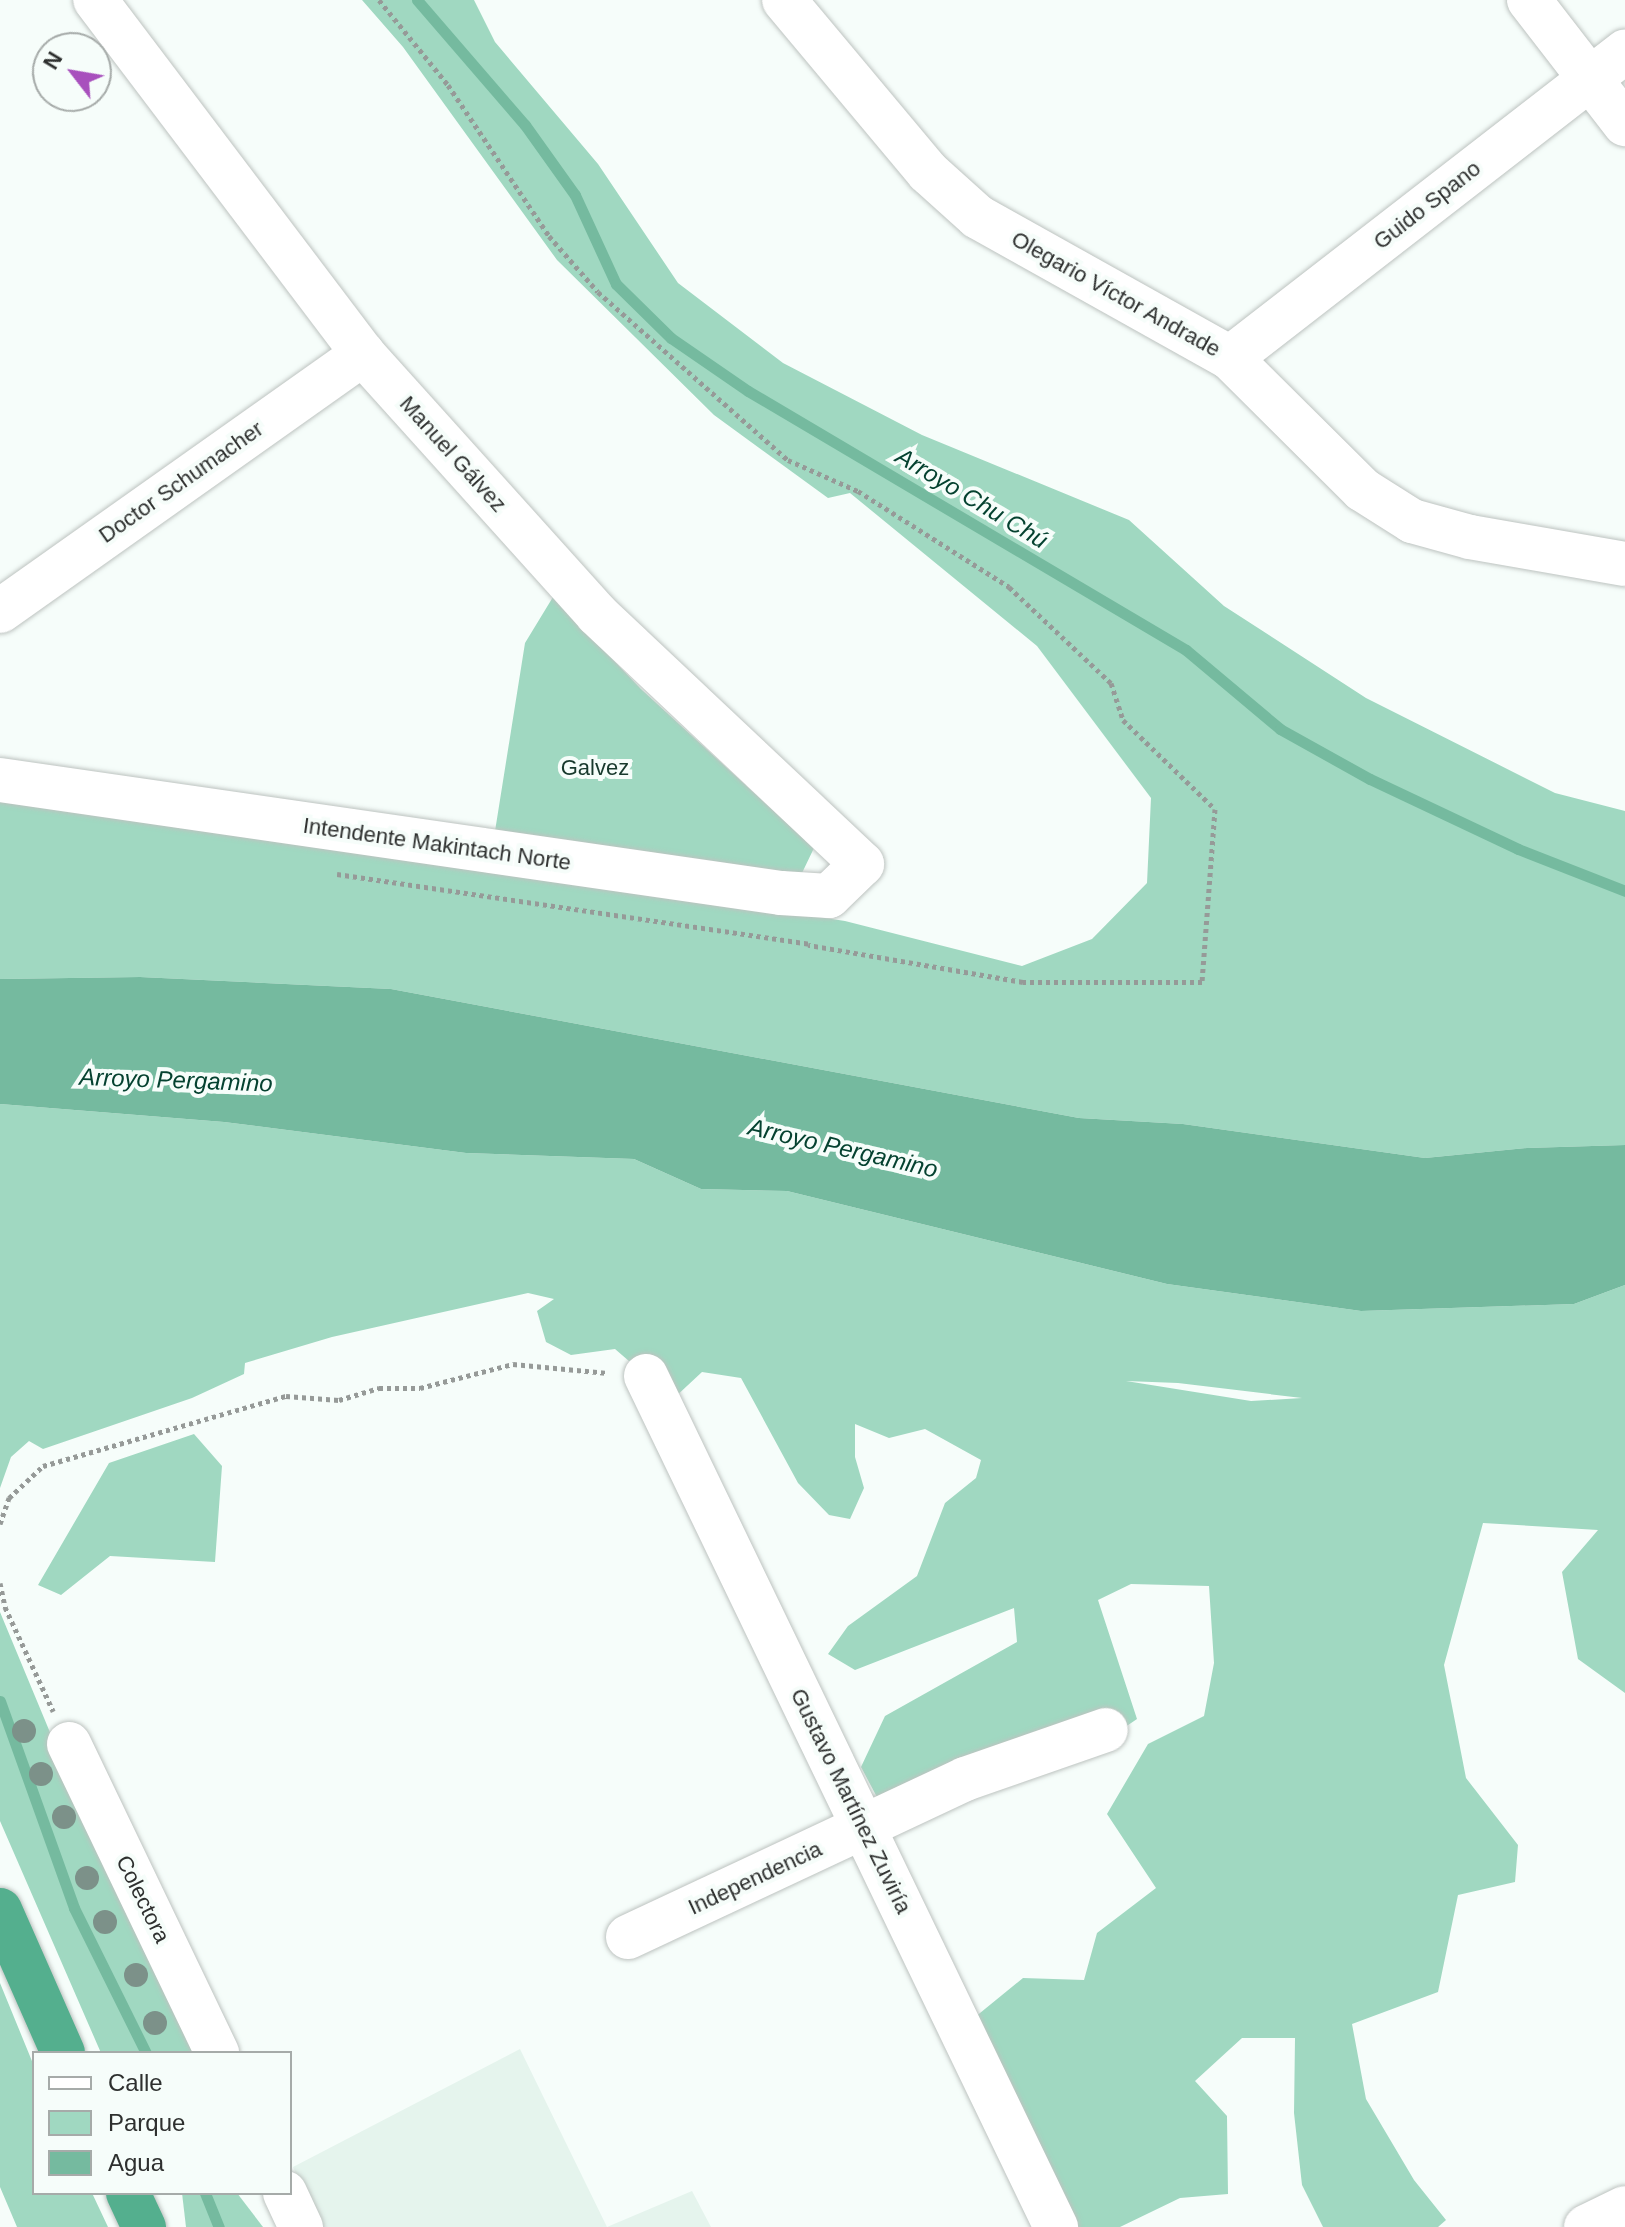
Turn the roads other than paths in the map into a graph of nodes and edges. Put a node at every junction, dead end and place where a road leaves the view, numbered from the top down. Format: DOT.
graph roads {
  1 [pos="95,0"];
  2 [pos="1529,0"];
  3 [pos="799,5"];
  4 [pos="1625,52"];
  5 [pos="1590,79"];
  6 [pos="1625,124"];
  7 [pos="363,354"];
  8 [pos="1230,358"];
  9 [pos="1625,564"];
  10 [pos="0,611"];
  11 [pos="0,780"];
  12 [pos="862,864"];
  13 [pos="646,1376"];
  14 [pos="1106,1730"];
  15 [pos="69,1744"];
  16 [pos="864,1827"];
  17 [pos="0,1910"];
  18 [pos="628,1937"];
  19 [pos="62,2051"];
  20 [pos="216,2051"];
  21 [pos="286,2195"];
  22 [pos="1625,2208"];
  23 [pos="301,2227"];
  24 [pos="1056,2227"];
  25 [pos="1586,2227"];
  1 -- 7 [label="street, Manuel Gálvez"];
  2 -- 5 [label="street"];
  3 -- 8 [label="street, Olegario Víctor Andrade"];
  4 -- 5 [label="street, Guido Spano"];
  5 -- 6 [label="street"];
  5 -- 8 [label="street, Guido Spano"];
  7 -- 10 [label="street, Doctor Schumacher"];
  7 -- 12 [label="street, Manuel Gálvez"];
  8 -- 9 [label="street, Olegario Víctor Andrade"];
  11 -- 12 [label="street, Intendente Makintach Norte"];
  13 -- 16 [label="street, Gustavo Martínez Zuviría"];
  14 -- 16 [label="street, Independencia"];
  15 -- 20 [label="street, Colectora"];
  16 -- 18 [label="street, Independencia"];
  16 -- 24 [label="street, Gustavo Martínez Zuviría"];
  17 -- 19 [label="highway"];
  21 -- 23 [label="street"];
  22 -- 25 [label="street"];
}
